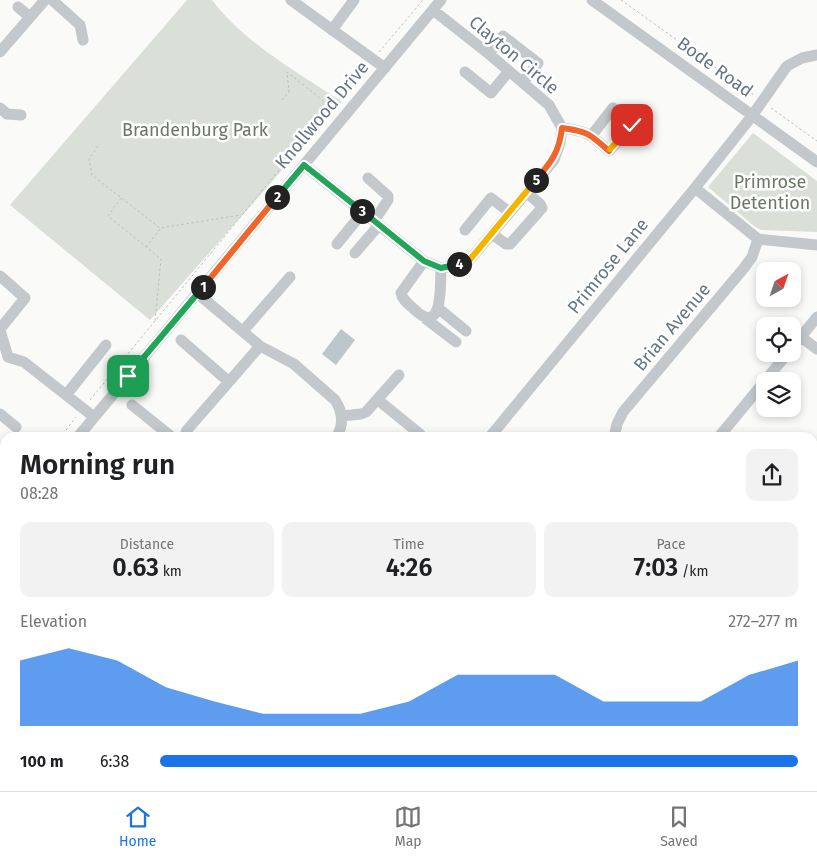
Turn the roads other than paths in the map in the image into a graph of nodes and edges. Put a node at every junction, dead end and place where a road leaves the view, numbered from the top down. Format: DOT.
graph roads {
  1 [pos="44,0"];
  2 [pos="52,0"];
  3 [pos="291,0"];
  4 [pos="354,0"];
  5 [pos="441,0"];
  6 [pos="592,0"];
  7 [pos="18,7"];
  8 [pos="433,10"];
  9 [pos="30,17"];
  10 [pos="332,30"];
  11 [pos="83,40"];
  12 [pos="0,52"];
  13 [pos="489,54"];
  14 [pos="817,55"];
  15 [pos="385,68"];
  16 [pos="509,71"];
  17 [pos="465,72"];
  18 [pos="523,82"];
  19 [pos="0,108"];
  20 [pos="21,115"];
  21 [pos="752,116"];
  22 [pos="562,128"];
  23 [pos="592,135"];
  24 [pos="817,162"];
  25 [pos="304,165"];
  26 [pos="368,178"];
  27 [pos="695,188"];
  28 [pos="526,192"];
  29 [pos="363,212"];
  30 [pos="509,212"];
  31 [pos="376,223"];
  32 [pos="465,230"];
  33 [pos="492,234"];
  34 [pos="758,240"];
  35 [pos="337,244"];
  36 [pos="817,245"];
  37 [pos="355,253"];
  38 [pos="424,261"];
  39 [pos="441,268"];
  40 [pos="0,276"];
  41 [pos="290,277"];
  42 [pos="198,293"];
  43 [pos="438,308"];
  44 [pos="426,318"];
  45 [pos="817,318"];
  46 [pos="0,329"];
  47 [pos="243,331"];
  48 [pos="466,331"];
  49 [pos="802,337"];
  50 [pos="181,340"];
  51 [pos="456,342"];
  52 [pos="106,345"];
  53 [pos="260,346"];
  54 [pos="817,350"];
  55 [pos="4,362"];
  56 [pos="780,362"];
  57 [pos="399,375"];
  58 [pos="228,382"];
  59 [pos="66,395"];
  60 [pos="378,400"];
  61 [pos="132,404"];
  62 [pos="0,414"];
  63 [pos="342,416"];
  64 [pos="94,417"];
  65 [pos="16,427"];
  66 [pos="82,432"];
  67 [pos="166,432"];
  68 [pos="186,432"];
  69 [pos="339,432"];
  70 [pos="418,432"];
  71 [pos="497,432"];
  72 [pos="615,432"];
  73 [pos="723,432"];
  1 -- 9 [label="street"];
  2 -- 11 [label="street"];
  3 -- 10 [label="street"];
  4 -- 10 [label="street"];
  5 -- 8 [label="street, Knollwood Drive"];
  6 -- 21 [label="street, Bode Road"];
  7 -- 9 [label="street"];
  8 -- 13 [label="street, Clayton Circle"];
  8 -- 15 [label="street, Knollwood Drive"];
  9 -- 12 [label="street"];
  10 -- 15 [label="street"];
  13 -- 16 [label="street, Clayton Circle"];
  13 -- 18 [label="street"];
  14 -- 21 [label="street, Primrose Lane"];
  15 -- 25 [label="street, Knollwood Drive"];
  16 -- 17 [label="street"];
  16 -- 18 [label="street, Clayton Circle"];
  18 -- 22 [label="street, Clayton Circle"];
  19 -- 20 [label="street"];
  21 -- 24 [label="street, Bode Road"];
  21 -- 27 [label="street, Primrose Lane"];
  22 -- 23 [label="street"];
  22 -- 28 [label="street"];
  25 -- 29 [label="street"];
  25 -- 42 [label="street, Knollwood Drive"];
  26 -- 31 [label="street"];
  27 -- 34 [label="street"];
  27 -- 71 [label="street, Primrose Lane"];
  28 -- 30 [label="street"];
  28 -- 33 [label="street"];
  29 -- 31 [label="street"];
  29 -- 35 [label="street"];
  30 -- 32 [label="street"];
  30 -- 33 [label="street"];
  31 -- 37 [label="street"];
  31 -- 38 [label="street"];
  33 -- 39 [label="street"];
  34 -- 36 [label="street"];
  34 -- 72 [label="street, Brian Avenue"];
  38 -- 39 [label="street"];
  38 -- 44 [label="street"];
  39 -- 43 [label="street"];
  40 -- 46 [label="street"];
  41 -- 47 [label="street"];
  42 -- 47 [label="street"];
  42 -- 64 [label="street, Knollwood Drive"];
  43 -- 44 [label="street"];
  43 -- 48 [label="street"];
  44 -- 51 [label="street"];
  45 -- 49 [label="street"];
  46 -- 55 [label="street"];
  47 -- 53 [label="street"];
  49 -- 54 [label="street"];
  50 -- 58 [label="street"];
  52 -- 59 [label="street"];
  53 -- 58 [label="street"];
  53 -- 63 [label="street"];
  55 -- 59 [label="street"];
  56 -- 73 [label="street"];
  57 -- 60 [label="street"];
  58 -- 68 [label="street"];
  59 -- 64 [label="street"];
  60 -- 63 [label="street"];
  60 -- 70 [label="street"];
  61 -- 67 [label="street"];
  62 -- 65 [label="street"];
  63 -- 69 [label="street"];
  64 -- 66 [label="street, Knollwood Drive"];
}
